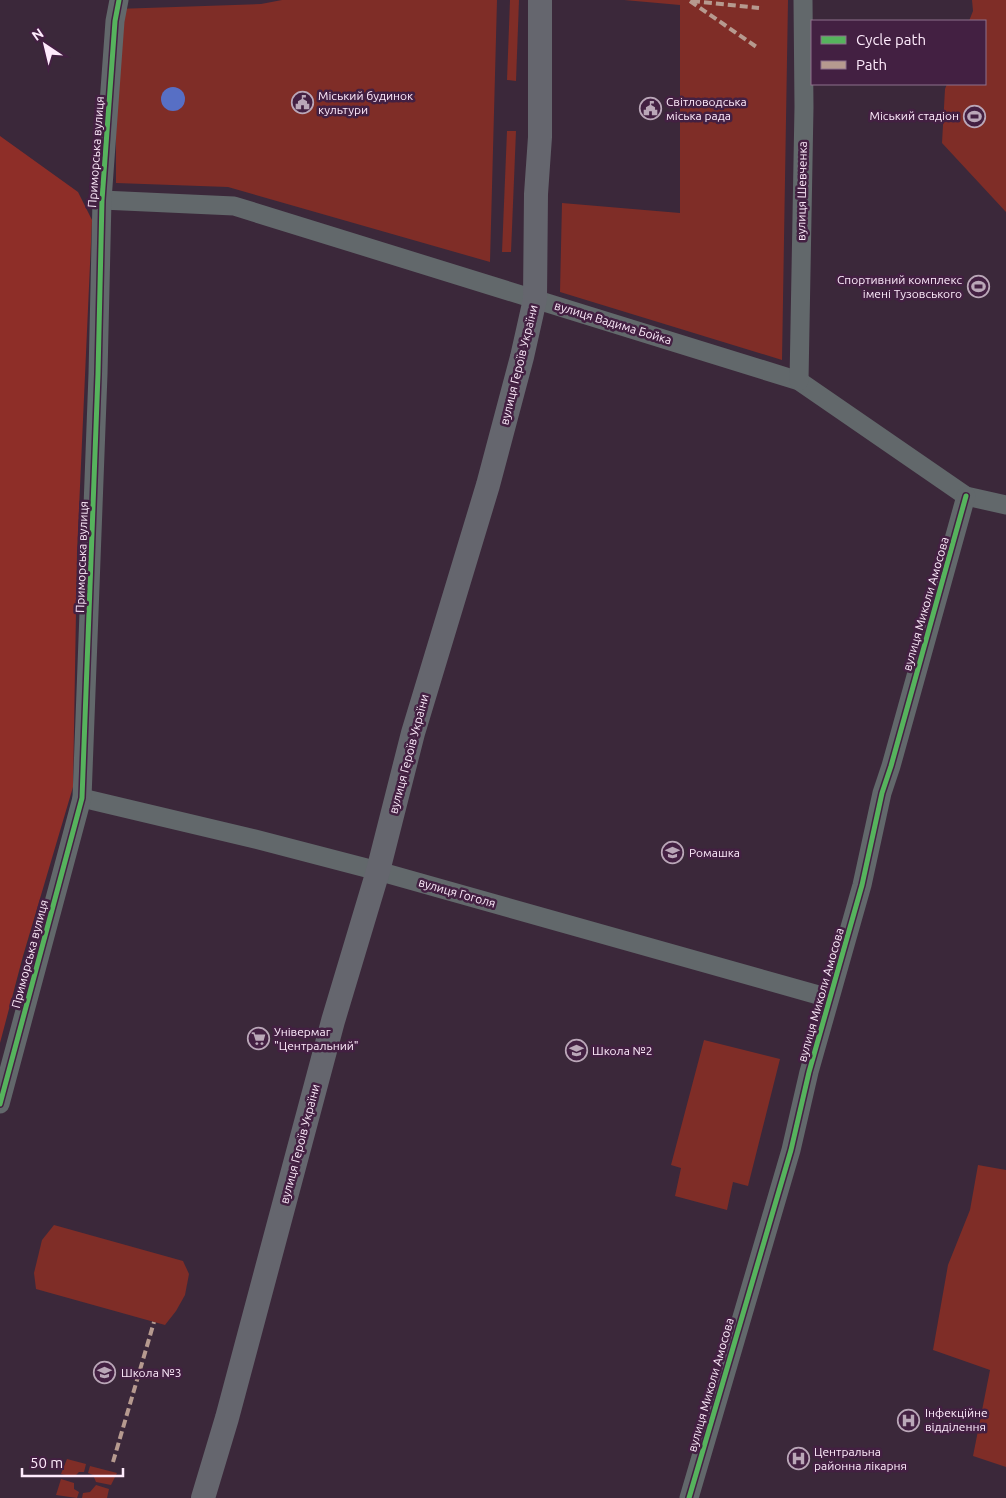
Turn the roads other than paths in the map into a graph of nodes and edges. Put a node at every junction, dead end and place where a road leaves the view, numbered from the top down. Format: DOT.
graph roads {
  1 [pos="119,0"];
  2 [pos="540,0"];
  3 [pos="803,0"];
  4 [pos="102,200"];
  5 [pos="535,299"];
  6 [pos="799,381"];
  7 [pos="966,496"];
  8 [pos="1006,506"];
  9 [pos="82,798"];
  10 [pos="378,871"];
  11 [pos="830,998"];
  12 [pos="0,1104"];
  13 [pos="203,1498"];
  14 [pos="689,1498"];
  1 -- 4 [label="street, Приморська вулиця"];
  2 -- 5 [label="main road, вулиця Героїв України"];
  3 -- 6 [label="street, вулиця Шевченка"];
  4 -- 5 [label="street, вулиця Вадима Бойка"];
  4 -- 9 [label="street, Приморська вулиця"];
  5 -- 6 [label="street, вулиця Вадима Бойка"];
  5 -- 10 [label="main road, вулиця Героїв України"];
  6 -- 7 [label="street, вулиця Вадима Бойка"];
  7 -- 8 [label="street, вулиця Вадима Бойка"];
  7 -- 11 [label="street, вулиця Миколи Амосова"];
  9 -- 10 [label="street, вулиця Гоголя"];
  9 -- 12 [label="street, Приморська вулиця"];
  10 -- 11 [label="street, вулиця Гоголя"];
  10 -- 13 [label="main road, вулиця Героїв України"];
  11 -- 14 [label="street, вулиця Миколи Амосова"];
}
